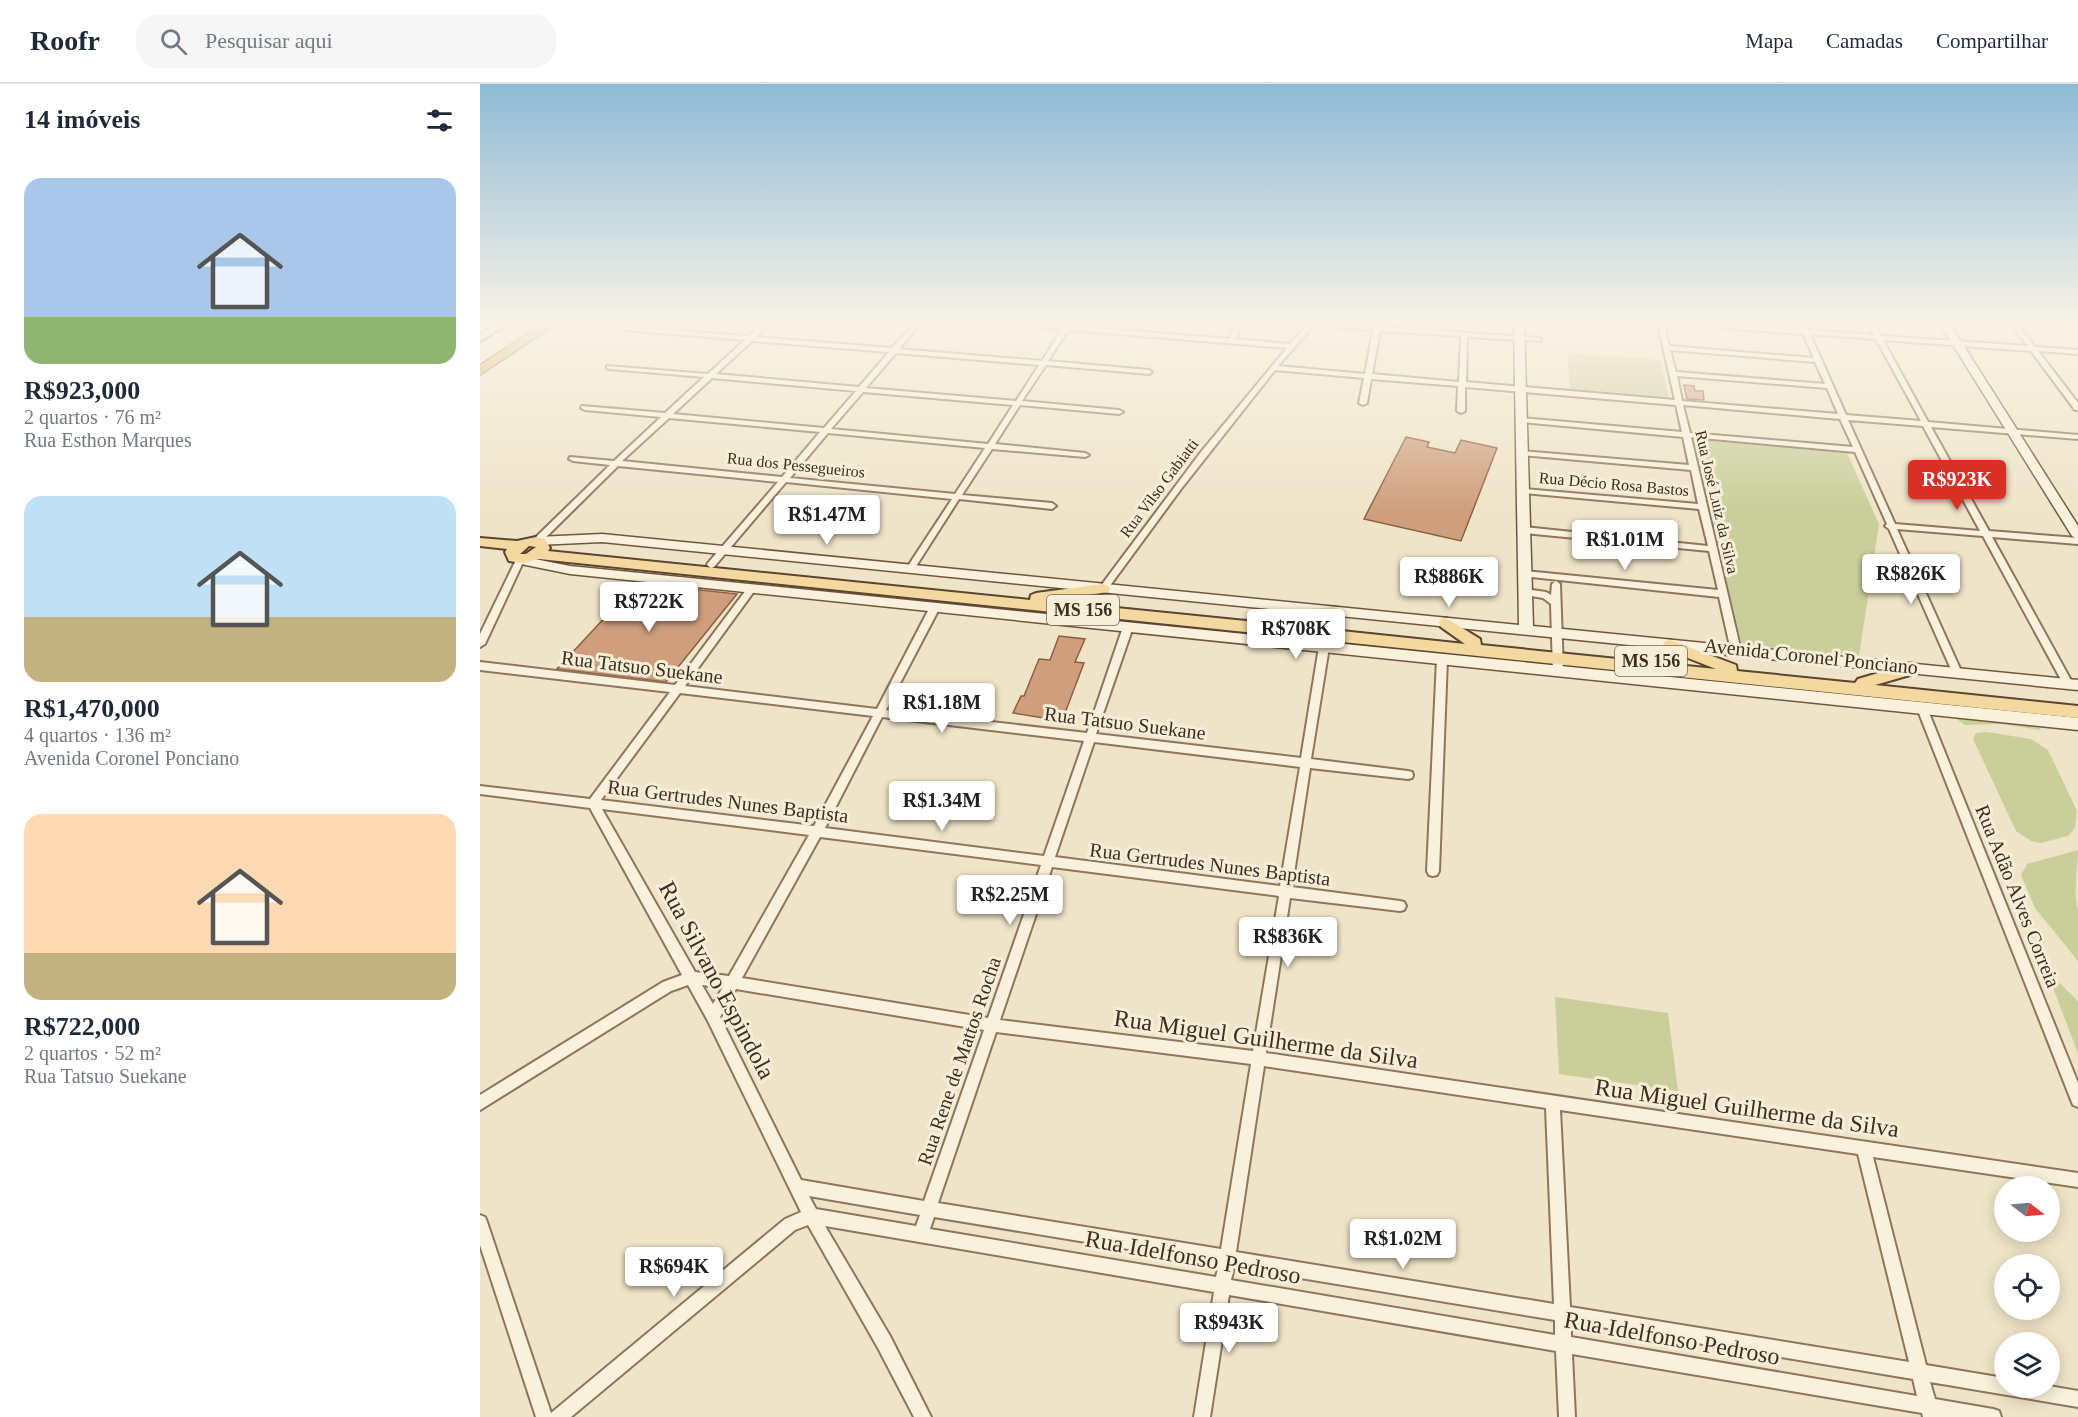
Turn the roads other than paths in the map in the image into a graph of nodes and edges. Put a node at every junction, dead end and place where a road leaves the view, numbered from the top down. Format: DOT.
graph roads {
  1 [pos="699,386"];
  2 [pos="831,386"];
  3 [pos="863,386"];
  4 [pos="1029,386"];
  5 [pos="1258,386"];
  6 [pos="1367,386"];
  7 [pos="1462,386"];
  8 [pos="1464,386"];
  9 [pos="1520,386"];
  10 [pos="1675,386"];
  11 [pos="1828,386"];
  12 [pos="1905,386"];
  13 [pos="1984,386"];
  14 [pos="2061,386"];
  15 [pos="861,389"];
  16 [pos="1520,391"];
  17 [pos="1363,403"];
  18 [pos="1018,404"];
  19 [pos="1679,404"];
  20 [pos="585,408"];
  21 [pos="2078,408"];
  22 [pos="1461,411"];
  23 [pos="1119,412"];
  24 [pos="667,416"];
  25 [pos="1842,417"];
  26 [pos="1521,420"];
  27 [pos="1925,423"];
  28 [pos="2011,431"];
  29 [pos="826,432"];
  30 [pos="1686,435"];
  31 [pos="2078,437"];
  32 [pos="990,446"];
  33 [pos="1856,450"];
  34 [pos="1522,453"];
  35 [pos="1085,455"];
  36 [pos="573,459"];
  37 [pos="616,463"];
  38 [pos="1694,468"];
  39 [pos="786,480"];
  40 [pos="1523,491"];
  41 [pos="958,496"];
  42 [pos="1052,506"];
  43 [pos="1703,507"];
  44 [pos="1889,526"];
  45 [pos="1524,530"];
  46 [pos="1983,533"];
  47 [pos="2078,536"];
  48 [pos="2078,541"];
  49 [pos="480,542"];
  50 [pos="539,548"];
  51 [pos="480,549"];
  52 [pos="1712,549"];
  53 [pos="724,551"];
  54 [pos="517,552"];
  55 [pos="711,565"];
  56 [pos="910,569"];
  57 [pos="1525,574"];
  58 [pos="800,581"];
  59 [pos="1556,584"];
  60 [pos="753,588"];
  61 [pos="862,589"];
  62 [pos="1103,589"];
  63 [pos="1525,591"];
  64 [pos="1723,594"];
  65 [pos="1028,598"];
  66 [pos="938,601"];
  67 [pos="1556,603"];
  68 [pos="1332,612"];
  69 [pos="1262,621"];
  70 [pos="1446,623"];
  71 [pos="1128,627"];
  72 [pos="1526,632"];
  73 [pos="1555,634"];
  74 [pos="1348,643"];
  75 [pos="1475,643"];
  76 [pos="480,644"];
  77 [pos="1670,645"];
  78 [pos="1324,646"];
  79 [pos="1520,651"];
  80 [pos="1736,651"];
  81 [pos="1442,659"];
  82 [pos="1558,660"];
  83 [pos="480,666"];
  84 [pos="1731,669"];
  85 [pos="1912,669"];
  86 [pos="1957,673"];
  87 [pos="1863,682"];
  88 [pos="2073,685"];
  89 [pos="678,689"];
  90 [pos="2078,705"];
  91 [pos="1922,708"];
  92 [pos="2078,712"];
  93 [pos="879,713"];
  94 [pos="2073,723"];
  95 [pos="1090,737"];
  96 [pos="1306,762"];
  97 [pos="1408,775"];
  98 [pos="480,790"];
  99 [pos="593,803"];
  100 [pos="818,830"];
  101 [pos="1047,862"];
  102 [pos="1433,871"];
  103 [pos="1286,892"];
  104 [pos="1400,906"];
  105 [pos="690,978"];
  106 [pos="732,982"];
  107 [pos="713,1017"];
  108 [pos="992,1025"];
  109 [pos="1257,1058"];
  110 [pos="2078,1100"];
  111 [pos="480,1103"];
  112 [pos="1554,1103"];
  113 [pos="1863,1147"];
  114 [pos="2078,1180"];
  115 [pos="797,1187"];
  116 [pos="929,1209"];
  117 [pos="811,1216"];
  118 [pos="480,1222"];
  119 [pos="920,1235"];
  120 [pos="1227,1257"];
  121 [pos="1223,1286"];
  122 [pos="1564,1314"];
  123 [pos="1564,1344"];
  124 [pos="1919,1372"];
  125 [pos="1994,1384"];
  126 [pos="2060,1396"];
  127 [pos="2078,1399"];
  128 [pos="1929,1411"];
  129 [pos="544,1417"];
  130 [pos="558,1417"];
  131 [pos="923,1417"];
  132 [pos="1202,1417"];
  133 [pos="1567,1417"];
  134 [pos="1993,1417"];
  1 -- 24 [label="street"];
  2 -- 15 [label="street"];
  3 -- 15 [label="street"];
  4 -- 18 [label="street"];
  5 -- 62 [label="street, Rua Vilso Gabiatti"];
  6 -- 17 [label="street"];
  7 -- 22 [label="street"];
  8 -- 16 [label="street"];
  9 -- 16 [label="main road"];
  10 -- 19 [label="street, Rua José Luiz da Silva"];
  11 -- 25 [label="street"];
  12 -- 27 [label="street"];
  13 -- 28 [label="main road"];
  14 -- 21 [label="street"];
  15 -- 18 [label="street"];
  15 -- 29 [label="street"];
  16 -- 19 [label="street"];
  16 -- 26 [label="main road"];
  18 -- 23 [label="street"];
  18 -- 32 [label="street"];
  19 -- 25 [label="street"];
  19 -- 30 [label="street, Rua José Luiz da Silva"];
  20 -- 24 [label="street"];
  24 -- 29 [label="street"];
  24 -- 37 [label="street"];
  25 -- 27 [label="street"];
  25 -- 33 [label="street"];
  26 -- 30 [label="street"];
  26 -- 34 [label="main road"];
  27 -- 28 [label="street"];
  27 -- 46 [label="street"];
  28 -- 31 [label="street"];
  28 -- 47 [label="main road"];
  29 -- 32 [label="street"];
  29 -- 39 [label="street"];
  30 -- 33 [label="street"];
  30 -- 38 [label="street, Rua José Luiz da Silva"];
  32 -- 35 [label="street"];
  32 -- 41 [label="street"];
  33 -- 44 [label="street"];
  34 -- 38 [label="street"];
  34 -- 40 [label="main road"];
  36 -- 37 [label="street, Rua dos Pessegueiros"];
  37 -- 39 [label="street, Rua dos Pessegueiros"];
  37 -- 50 [label="street"];
  38 -- 43 [label="street, Rua José Luiz da Silva"];
  39 -- 41 [label="street, Rua dos Pessegueiros"];
  39 -- 53 [label="street"];
  40 -- 43 [label="street, Rua Décio Rosa Bastos"];
  40 -- 45 [label="main road"];
  41 -- 42 [label="street, Rua dos Pessegueiros"];
  41 -- 56 [label="street"];
  43 -- 52 [label="street, Rua José Luiz da Silva"];
  44 -- 46 [label="street"];
  44 -- 86 [label="street"];
  45 -- 52 [label="street"];
  45 -- 57 [label="main road"];
  46 -- 48 [label="street"];
  46 -- 88 [label="street"];
  49 -- 54 [label="main road"];
  50 -- 53 [label="main road"];
  50 -- 54 [label="main road"];
  50 -- 55 [label="main road, MS 156"];
  50 -- 58 [label="main road"];
  51 -- 54 [label="main road"];
  52 -- 64 [label="street, Rua José Luiz da Silva"];
  53 -- 55 [label="street"];
  53 -- 56 [label="main road"];
  54 -- 60 [label="main road"];
  54 -- 76 [label="street"];
  55 -- 61 [label="main road, MS 156"];
  56 -- 62 [label="main road, MS 156"];
  57 -- 63 [label="main road"];
  57 -- 64 [label="street"];
  58 -- 60 [label="main road"];
  58 -- 61 [label="main road"];
  59 -- 67 [label="street"];
  60 -- 61 [label="main road"];
  60 -- 89 [label="street"];
  61 -- 65 [label="main road, MS 156"];
  61 -- 66 [label="main road"];
  62 -- 65 [label="main road"];
  62 -- 68 [label="main road, MS 156"];
  63 -- 67 [label="street"];
  63 -- 72 [label="main road"];
  64 -- 80 [label="street, Rua José Luiz da Silva"];
  65 -- 69 [label="main road"];
  66 -- 71 [label="main road"];
  66 -- 74 [label="main road, MS 156"];
  66 -- 93 [label="street"];
  67 -- 73 [label="street"];
  68 -- 69 [label="main road"];
  68 -- 70 [label="main road"];
  69 -- 75 [label="main road"];
  70 -- 72 [label="main road"];
  70 -- 75 [label="main road"];
  71 -- 78 [label="main road"];
  71 -- 95 [label="street, Rua Rene de Mattos Rocha"];
  72 -- 73 [label="main road"];
  73 -- 77 [label="main road"];
  73 -- 82 [label="street"];
  74 -- 78 [label="main road"];
  74 -- 79 [label="main road"];
  74 -- 81 [label="main road"];
  75 -- 79 [label="main road"];
  77 -- 80 [label="main road"];
  77 -- 84 [label="main road"];
  78 -- 96 [label="street"];
  79 -- 82 [label="main road"];
  80 -- 85 [label="main road"];
  81 -- 82 [label="main road"];
  81 -- 102 [label="street"];
  82 -- 84 [label="main road, Avenida Coronel Ponciano / MS 156"];
  82 -- 91 [label="main road"];
  82 -- 92 [label="main road"];
  83 -- 89 [label="street, Rua Tatsuo Suekane"];
  84 -- 87 [label="main road, Avenida Coronel Ponciano / MS 156"];
  85 -- 86 [label="main road"];
  85 -- 87 [label="main road"];
  86 -- 88 [label="main road"];
  87 -- 90 [label="main road, Avenida Coronel Ponciano / MS 156"];
  89 -- 93 [label="street, Rua Tatsuo Suekane"];
  89 -- 99 [label="street"];
  91 -- 94 [label="main road"];
  91 -- 110 [label="street, Rua Adão Alves Correia"];
  93 -- 95 [label="street, Rua Tatsuo Suekane"];
  93 -- 100 [label="street"];
  95 -- 96 [label="street, Rua Tatsuo Suekane"];
  95 -- 101 [label="street, Rua Rene de Mattos Rocha"];
  96 -- 97 [label="street, Rua Tatsuo Suekane"];
  96 -- 103 [label="street"];
  98 -- 99 [label="street, Rua Gertrudes Nunes Baptista"];
  99 -- 100 [label="street, Rua Gertrudes Nunes Baptista"];
  99 -- 105 [label="street, Rua Silvano Espindola"];
  100 -- 101 [label="street, Rua Gertrudes Nunes Baptista"];
  100 -- 106 [label="street"];
  101 -- 103 [label="street, Rua Gertrudes Nunes Baptista"];
  101 -- 108 [label="street, Rua Rene de Mattos Rocha"];
  103 -- 104 [label="street, Rua Gertrudes Nunes Baptista"];
  103 -- 109 [label="street"];
  105 -- 106 [label="street, Rua Miguel Guilherme da Silva"];
  105 -- 107 [label="street, Rua Silvano Espindola"];
  105 -- 111 [label="street, Rua Miguel Guilherme da Silva"];
  106 -- 107 [label="street"];
  106 -- 108 [label="street, Rua Miguel Guilherme da Silva"];
  107 -- 115 [label="street, Rua Silvano Espindola"];
  108 -- 109 [label="street, Rua Miguel Guilherme da Silva"];
  108 -- 116 [label="street, Rua Rene de Mattos Rocha"];
  109 -- 112 [label="street, Rua Miguel Guilherme da Silva"];
  109 -- 120 [label="street"];
  112 -- 113 [label="street, Rua Miguel Guilherme da Silva"];
  112 -- 122 [label="street"];
  113 -- 114 [label="street, Rua Miguel Guilherme da Silva"];
  113 -- 124 [label="street"];
  115 -- 116 [label="street, Rua Idelfonso Pedroso"];
  115 -- 117 [label="street, Rua Silvano Espindola"];
  116 -- 119 [label="street, Rua Rene de Mattos Rocha"];
  116 -- 120 [label="street, Rua Idelfonso Pedroso"];
  117 -- 119 [label="street, Rua Idelfonso Pedroso"];
  117 -- 130 [label="street"];
  117 -- 131 [label="street, Rua Silvano Espindola"];
  118 -- 129 [label="street"];
  119 -- 121 [label="street, Rua Idelfonso Pedroso"];
  120 -- 121 [label="street"];
  120 -- 122 [label="street, Rua Idelfonso Pedroso"];
  121 -- 123 [label="street, Rua Idelfonso Pedroso"];
  121 -- 132 [label="street"];
  122 -- 123 [label="street"];
  122 -- 124 [label="street, Rua Idelfonso Pedroso"];
  123 -- 128 [label="street, Rua Idelfonso Pedroso"];
  123 -- 133 [label="street"];
  124 -- 125 [label="street, Rua Idelfonso Pedroso"];
  124 -- 128 [label="street"];
  126 -- 127 [label="street"];
  128 -- 134 [label="street, Rua Idelfonso Pedroso"];
}
